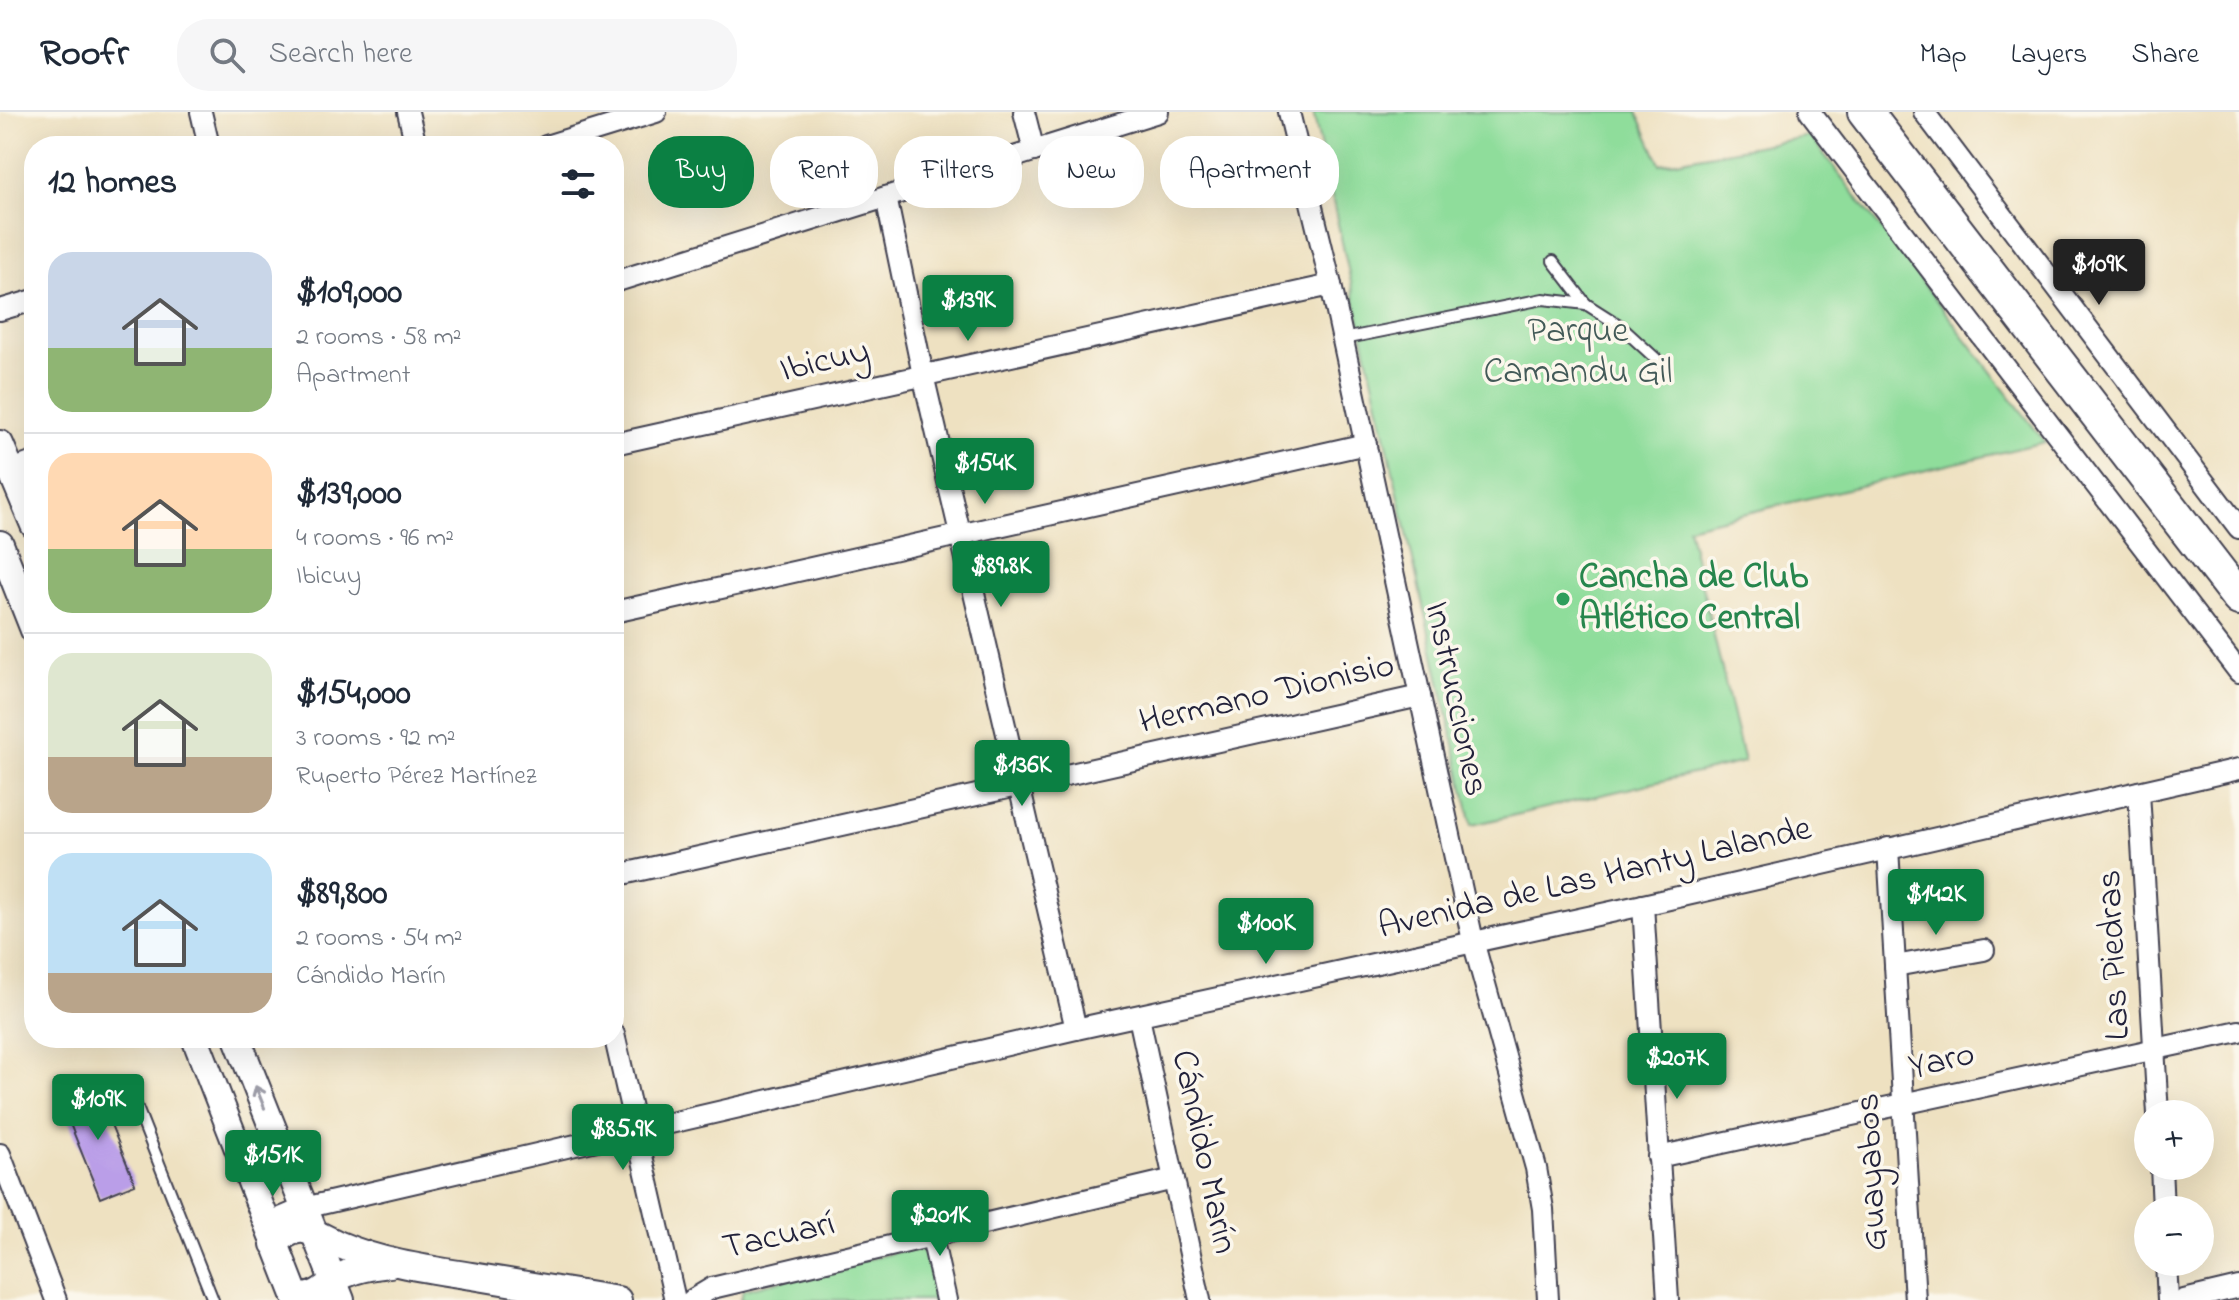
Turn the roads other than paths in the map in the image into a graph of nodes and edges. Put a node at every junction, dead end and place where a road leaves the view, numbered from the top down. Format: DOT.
graph roads {
  1 [pos="201,112"];
  2 [pos="656,112"];
  3 [pos="1024,112"];
  4 [pos="1158,112"];
  5 [pos="1289,112"];
  6 [pos="1810,112"];
  7 [pos="1865,112"];
  8 [pos="410,113"];
  9 [pos="1929,114"];
  10 [pos="207,136"];
  11 [pos="414,136"];
  12 [pos="578,136"];
  13 [pos="1034,151"];
  14 [pos="886,197"];
  15 [pos="1553,261"];
  16 [pos="624,279"];
  17 [pos="1331,285"];
  18 [pos="24,303"];
  19 [pos="1586,304"];
  20 [pos="0,310"];
  21 [pos="1343,339"];
  22 [pos="1666,368"];
  23 [pos="923,375"];
  24 [pos="624,442"];
  25 [pos="0,444"];
  26 [pos="1366,444"];
  27 [pos="11,472"];
  28 [pos="24,502"];
  29 [pos="2239,528"];
  30 [pos="961,534"];
  31 [pos="0,544"];
  32 [pos="2239,598"];
  33 [pos="24,605"];
  34 [pos="624,610"];
  35 [pos="2239,672"];
  36 [pos="1420,696"];
  37 [pos="2239,769"];
  38 [pos="1020,785"];
  39 [pos="2139,792"];
  40 [pos="1888,848"];
  41 [pos="624,874"];
  42 [pos="1643,905"];
  43 [pos="1473,941"];
  44 [pos="1984,950"];
  45 [pos="1895,966"];
  46 [pos="1139,1017"];
  47 [pos="1076,1029"];
  48 [pos="2239,1031"];
  49 [pos="199,1048"];
  50 [pos="241,1048"];
  51 [pos="617,1048"];
  52 [pos="2154,1049"];
  53 [pos="134,1100"];
  54 [pos="2157,1100"];
  55 [pos="1903,1105"];
  56 [pos="636,1131"];
  57 [pos="1658,1157"];
  58 [pos="2,1164"];
  59 [pos="1174,1179"];
  60 [pos="309,1220"];
  61 [pos="272,1237"];
  62 [pos="932,1237"];
  63 [pos="393,1263"];
  64 [pos="2167,1276"];
  65 [pos="2239,1287"];
  66 [pos="337,1290"];
  67 [pos="297,1299"];
  68 [pos="56,1300"];
  69 [pos="213,1300"];
  70 [pos="618,1300"];
  71 [pos="675,1300"];
  72 [pos="692,1300"];
  73 [pos="946,1300"];
  74 [pos="1200,1300"];
  75 [pos="1548,1300"];
  76 [pos="1668,1300"];
  77 [pos="1915,1300"];
  78 [pos="2168,1300"];
  79 [pos="2184,1300"];
  1 -- 10 [label="street"];
  2 -- 12 [label="street"];
  3 -- 13 [label="street"];
  4 -- 13 [label="street"];
  5 -- 17 [label="street, Instrucciones"];
  6 -- 35 [label="street"];
  7 -- 32 [label="highway"];
  8 -- 11 [label="street"];
  9 -- 29 [label="street"];
  13 -- 14 [label="street"];
  14 -- 16 [label="street"];
  14 -- 23 [label="street"];
  15 -- 19 [label="lane"];
  17 -- 21 [label="street, Instrucciones"];
  17 -- 23 [label="street, Ibicuy"];
  18 -- 20 [label="street"];
  19 -- 21 [label="lane"];
  19 -- 22 [label="lane"];
  21 -- 26 [label="street, Instrucciones"];
  23 -- 24 [label="street, Ibicuy"];
  23 -- 30 [label="street"];
  25 -- 27 [label="street"];
  26 -- 30 [label="street"];
  26 -- 36 [label="street, Instrucciones"];
  27 -- 28 [label="street"];
  30 -- 34 [label="street"];
  30 -- 38 [label="street"];
  31 -- 33 [label="street"];
  36 -- 38 [label="street, Hermano Dionisio"];
  36 -- 43 [label="street, Instrucciones"];
  37 -- 39 [label="street, Avenida de Las Hanty Lalande"];
  38 -- 41 [label="street, Hermano Dionisio"];
  38 -- 47 [label="street"];
  39 -- 40 [label="street, Avenida de Las Hanty Lalande"];
  39 -- 52 [label="street, Las Piedras"];
  40 -- 42 [label="street, Avenida de Las Hanty Lalande"];
  40 -- 45 [label="street, Guayabos"];
  42 -- 43 [label="street, Avenida de Las Hanty Lalande"];
  42 -- 57 [label="street"];
  43 -- 46 [label="street, Avenida de Las Hanty Lalande"];
  43 -- 75 [label="street, Instrucciones"];
  44 -- 45 [label="street"];
  45 -- 55 [label="street, Guayabos"];
  46 -- 47 [label="street, Avenida de Las Hanty Lalande"];
  46 -- 59 [label="street, Cándido Marín"];
  47 -- 56 [label="street, Avenida de Las Hanty Lalande"];
  48 -- 52 [label="street, Yaro"];
  49 -- 61 [label="street"];
  60 -- 50 [label="street, one-way"];
  51 -- 56 [label="street"];
  52 -- 54 [label="street, Las Piedras"];
  52 -- 55 [label="street, Yaro"];
  53 -- 69 [label="lane"];
  55 -- 57 [label="street, Yaro"];
  55 -- 77 [label="street, Guayabos"];
  56 -- 60 [label="street, Avenida de Las Hanty Lalande"];
  56 -- 71 [label="street"];
  57 -- 76 [label="street"];
  58 -- 68 [label="street"];
  59 -- 62 [label="street, Tacuarí"];
  59 -- 74 [label="street, Cándido Marín"];
  60 -- 61 [label="street"];
  60 -- 63 [label="street"];
  60 -- 66 [label="street"];
  61 -- 67 [label="street"];
  62 -- 72 [label="street, Tacuarí"];
  62 -- 73 [label="street"];
  63 -- 66 [label="street"];
  63 -- 70 [label="street"];
  64 -- 78 [label="street"];
  65 -- 79 [label="street"];
  66 -- 67 [label="street"];
}
